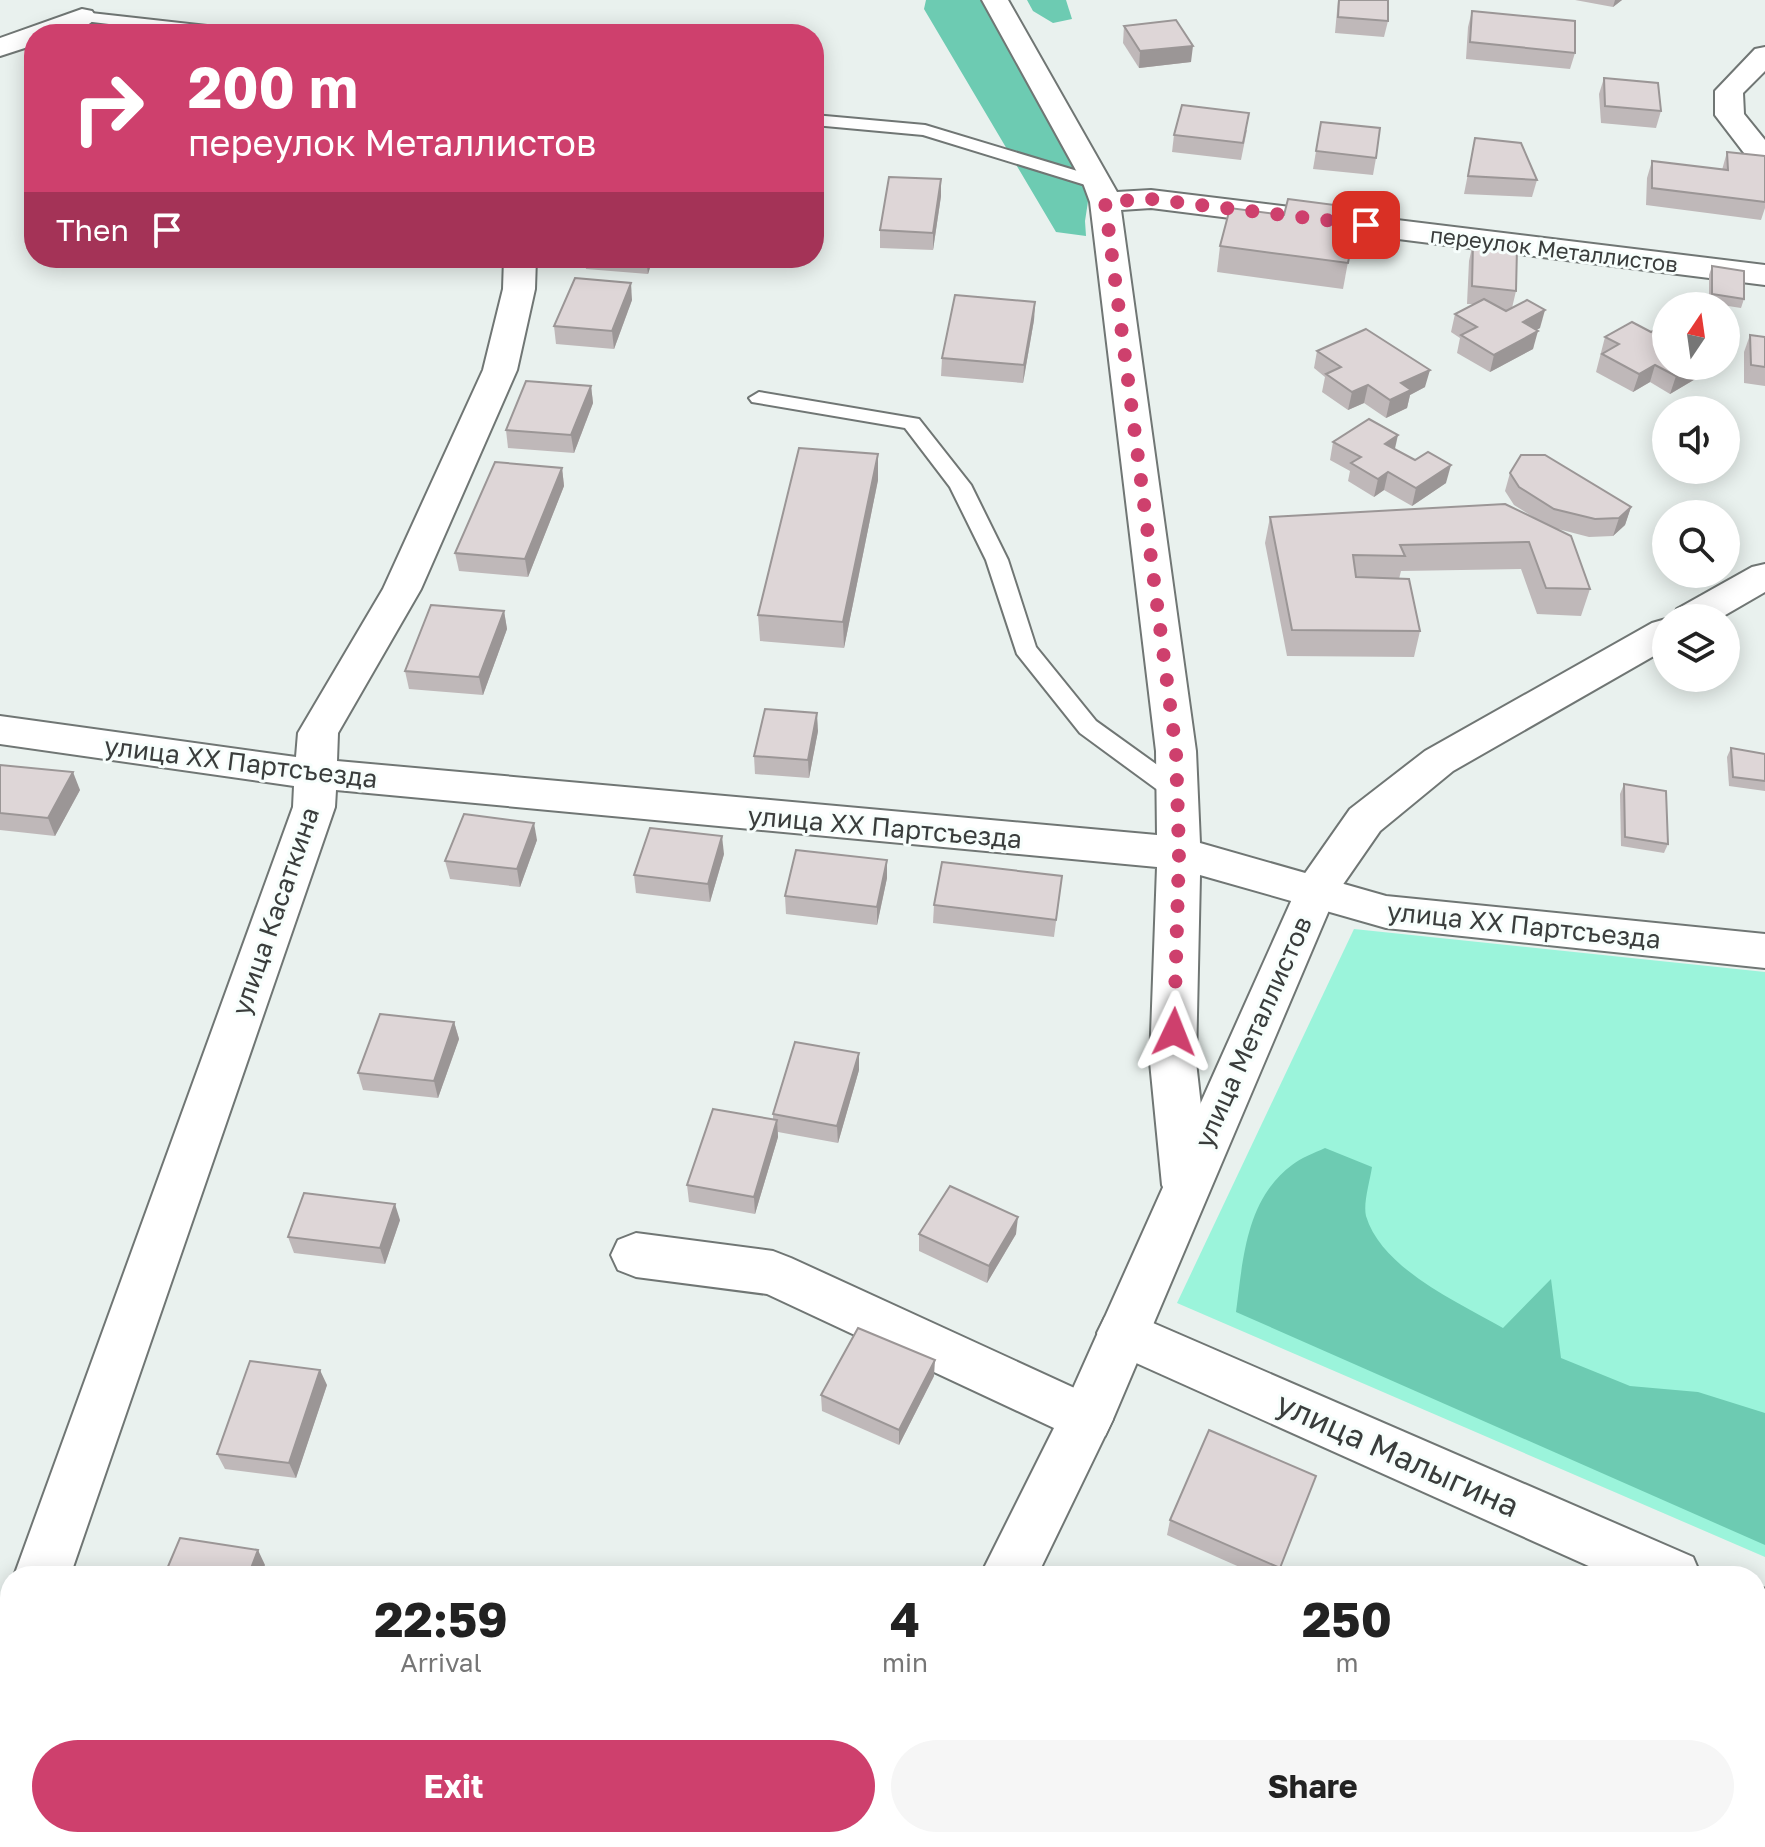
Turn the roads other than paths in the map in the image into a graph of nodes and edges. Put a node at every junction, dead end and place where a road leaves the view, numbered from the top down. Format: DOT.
graph roads {
  1 [pos="995,0"];
  2 [pos="82,17"];
  3 [pos="63,24"];
  4 [pos="145,24"];
  5 [pos="24,38"];
  6 [pos="0,48"];
  7 [pos="1765,55"];
  8 [pos="824,121"];
  9 [pos="1765,160"];
  10 [pos="1102,192"];
  11 [pos="520,268"];
  12 [pos="1765,275"];
  13 [pos="759,398"];
  14 [pos="1765,576"];
  15 [pos="1716,604"];
  16 [pos="1652,640"];
  17 [pos="0,730"];
  18 [pos="316,774"];
  19 [pos="1179,793"];
  20 [pos="1179,853"];
  21 [pos="1316,890"];
  22 [pos="1765,951"];
  23 [pos="1186,1185"];
  24 [pos="636,1255"];
  25 [pos="1123,1333"];
  26 [pos="1086,1419"];
  27 [pos="46,1566"];
  28 [pos="1013,1566"];
  29 [pos="1650,1566"];
  1 -- 10 [label="street"];
  2 -- 3 [label="street"];
  2 -- 4 [label="lane"];
  5 -- 6 [label="street"];
  7 -- 9 [label="street"];
  8 -- 10 [label="lane"];
  10 -- 12 [label="street, переулок Металлистов"];
  10 -- 19 [label="street"];
  11 -- 18 [label="street, улица Касаткина"];
  13 -- 19 [label="lane"];
  14 -- 15 [label="street"];
  16 -- 21 [label="street, улица Металлистов"];
  17 -- 18 [label="street, улица XX Партсъезда"];
  18 -- 20 [label="street, улица XX Партсъезда"];
  18 -- 27 [label="street, улица Касаткина"];
  19 -- 20 [label="street"];
  20 -- 21 [label="street, улица XX Партсъезда"];
  20 -- 23 [label="street"];
  21 -- 22 [label="street, улица XX Партсъезда"];
  21 -- 23 [label="street, улица Металлистов"];
  23 -- 25 [label="street, улица Металлистов"];
  24 -- 26 [label="street"];
  25 -- 26 [label="street, улица Металлистов"];
  25 -- 29 [label="street, улица Малыгина"];
  26 -- 28 [label="street, улица Металлистов"];
}
